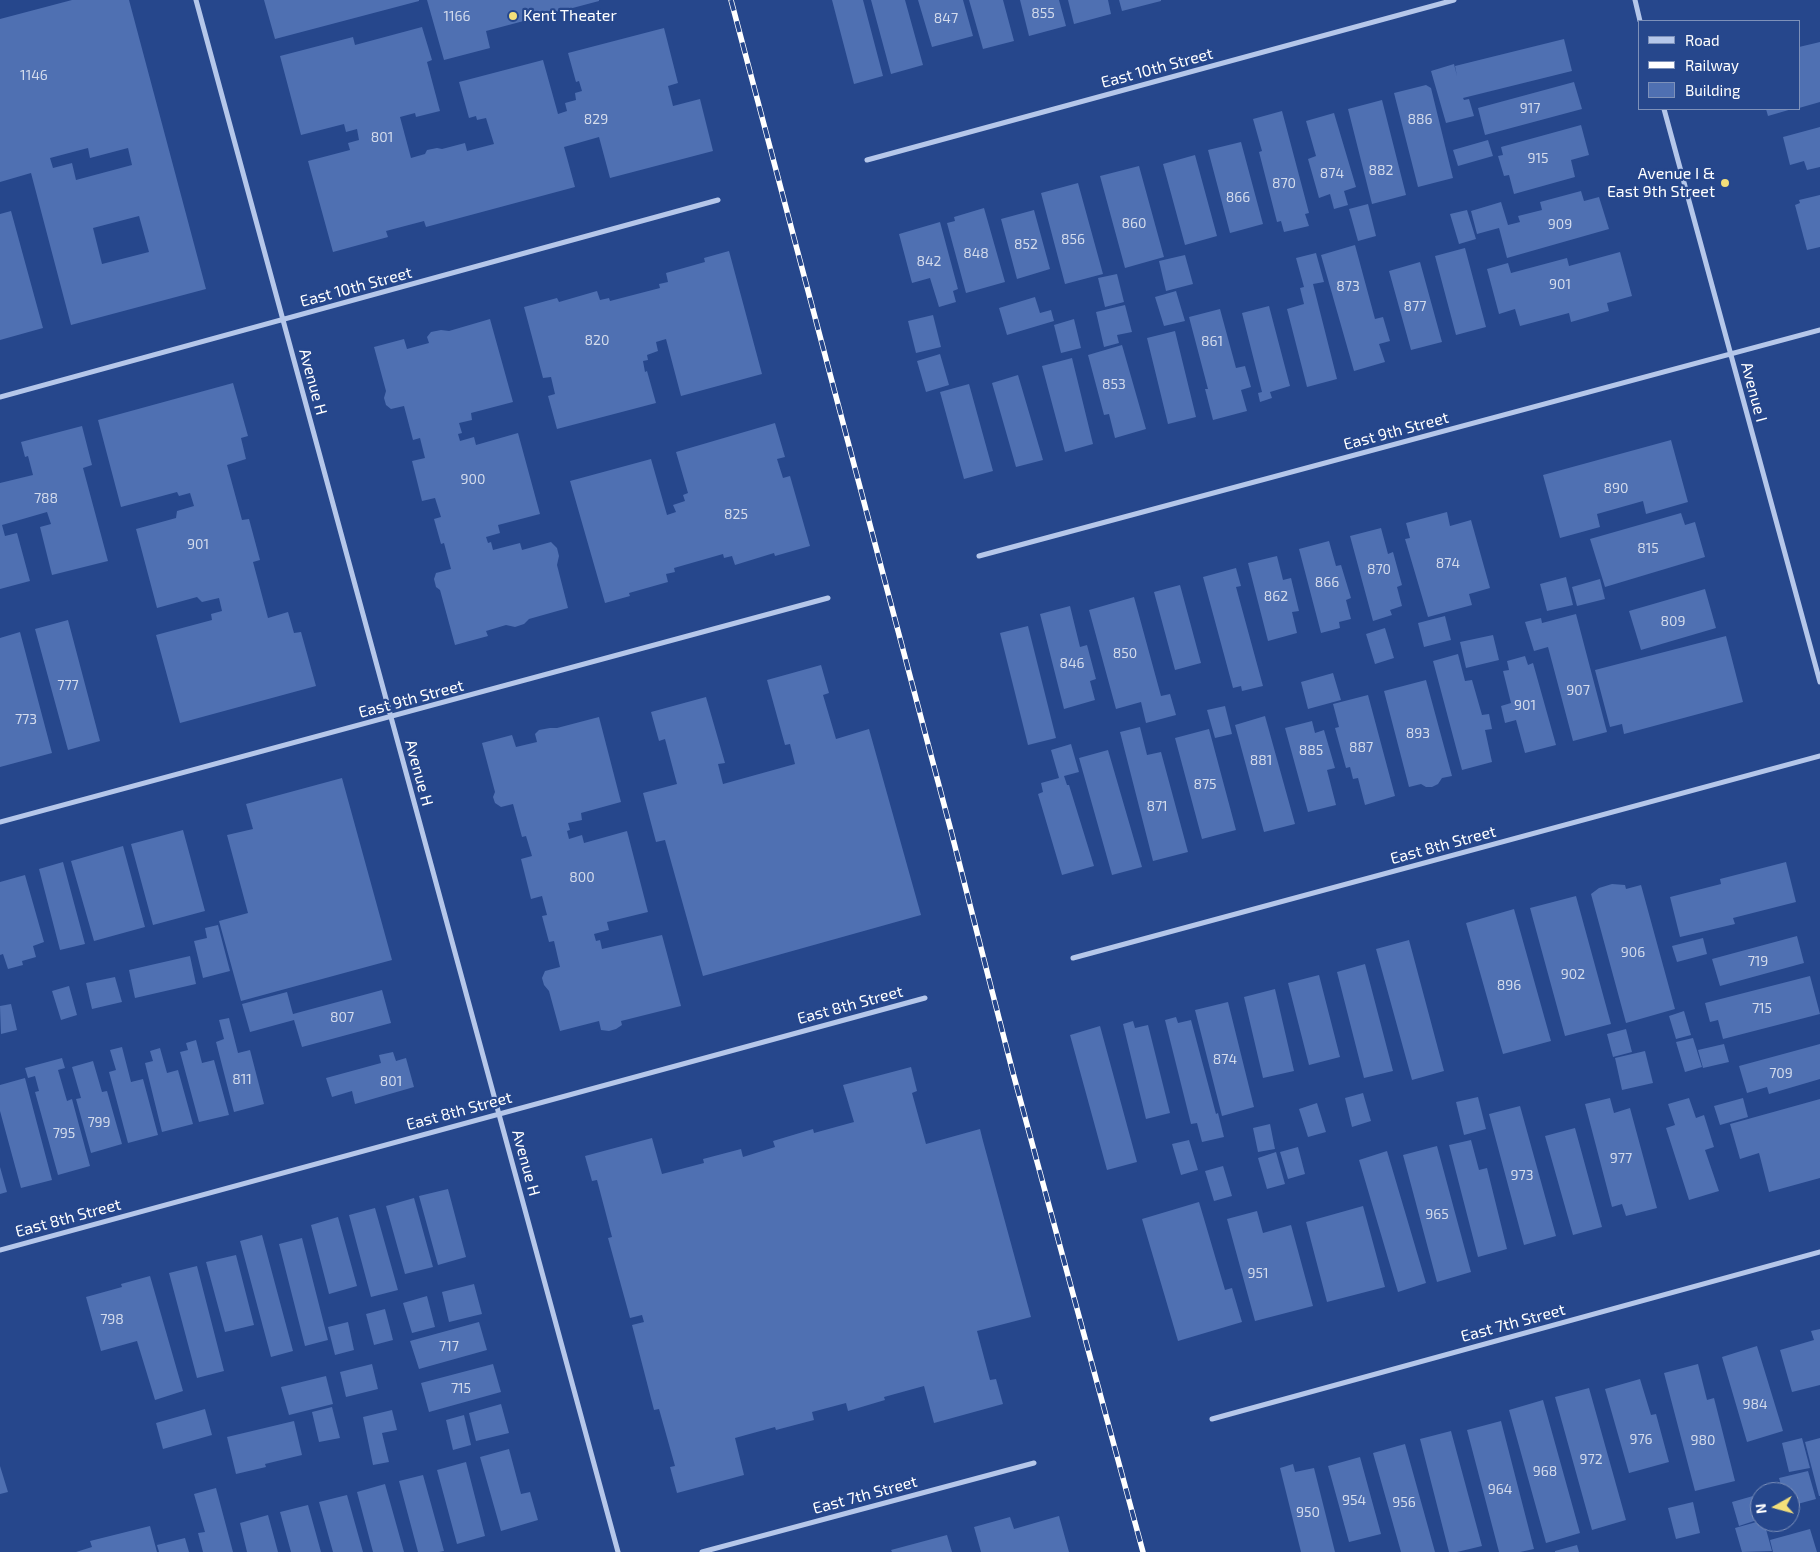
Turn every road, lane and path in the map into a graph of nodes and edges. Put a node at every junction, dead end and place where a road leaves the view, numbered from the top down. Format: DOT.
graph roads {
  1 [pos="196,0"];
  2 [pos="1454,0"];
  3 [pos="1634,0"];
  4 [pos="1640,20"];
  5 [pos="1664,110"];
  6 [pos="867,160"];
  7 [pos="718,200"];
  8 [pos="283,320"];
  9 [pos="1820,330"];
  10 [pos="1731,354"];
  11 [pos="0,397"];
  12 [pos="979,556"];
  13 [pos="828,598"];
  14 [pos="1820,682"];
  15 [pos="391,717"];
  16 [pos="1820,756"];
  17 [pos="0,822"];
  18 [pos="1073,958"];
  19 [pos="925,998"];
  20 [pos="499,1114"];
  21 [pos="0,1250"];
  22 [pos="1820,1252"];
  23 [pos="1212,1419"];
  24 [pos="1034,1463"];
  25 [pos="618,1552"];
  26 [pos="702,1552"];
  1 -- 8 [label="street, Avenue H"];
  2 -- 6 [label="street, East 10th Street"];
  3 -- 4 [label="street"];
  5 -- 10 [label="street, Avenue I"];
  7 -- 8 [label="street, East 10th Street"];
  8 -- 11 [label="street, East 10th Street"];
  8 -- 15 [label="street, Avenue H"];
  9 -- 10 [label="street, East 9th Street"];
  10 -- 12 [label="street, East 9th Street"];
  10 -- 14 [label="street, Avenue I"];
  13 -- 15 [label="street, East 9th Street"];
  15 -- 17 [label="street, East 9th Street"];
  15 -- 20 [label="street, Avenue H"];
  16 -- 18 [label="street, East 8th Street"];
  19 -- 20 [label="street, East 8th Street"];
  20 -- 21 [label="street, East 8th Street"];
  20 -- 25 [label="street, Avenue H"];
  22 -- 23 [label="street, East 7th Street"];
  24 -- 26 [label="street, East 7th Street"];
}
